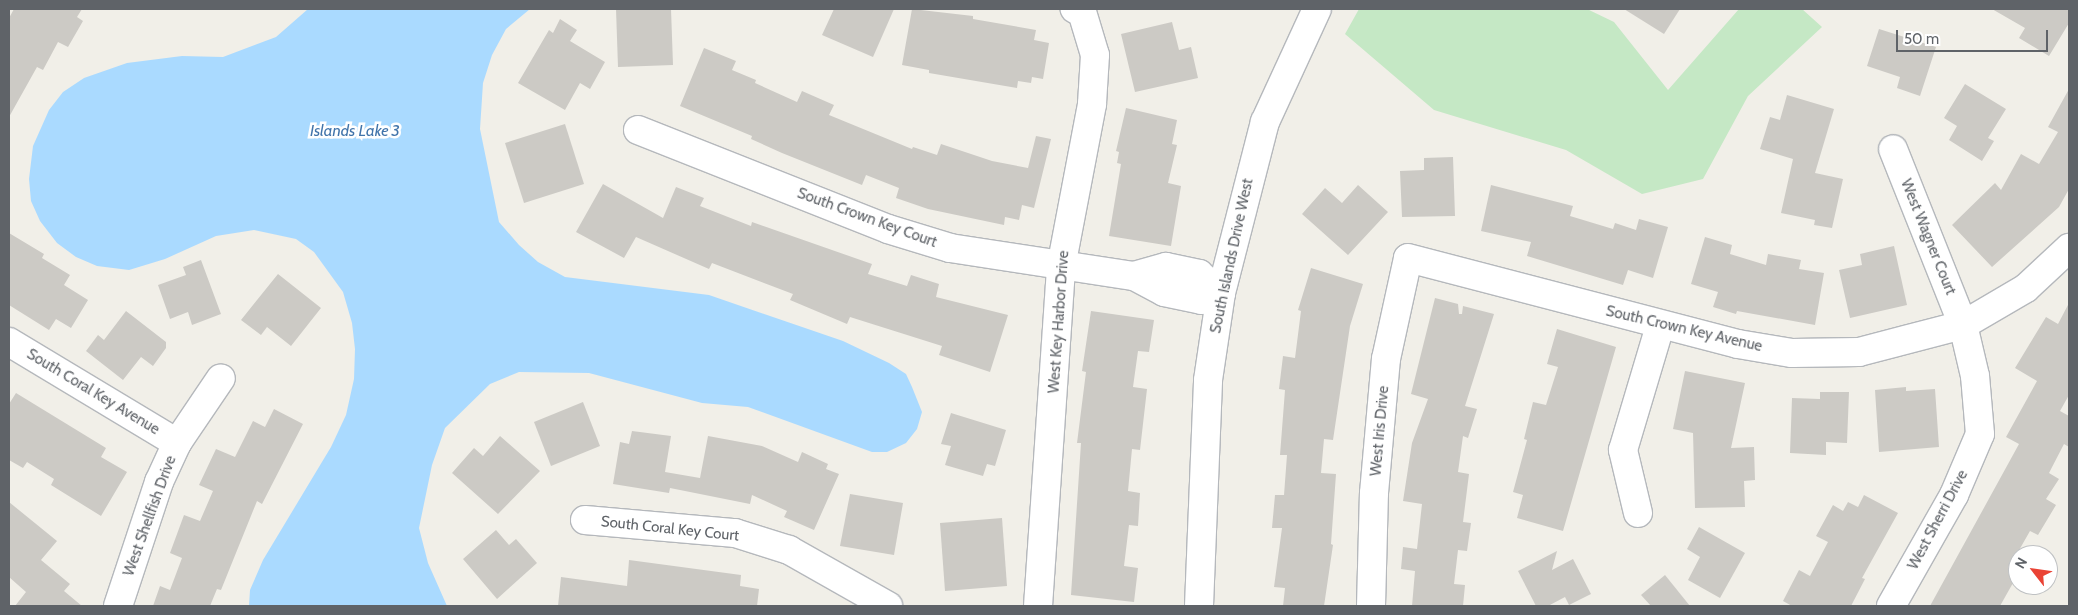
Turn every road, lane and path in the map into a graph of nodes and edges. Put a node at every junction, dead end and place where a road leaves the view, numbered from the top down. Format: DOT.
graph roads {
  1 [pos="1318,9"];
  2 [pos="1079,11"];
  3 [pos="638,130"];
  4 [pos="1893,148"];
  5 [pos="2069,248"];
  6 [pos="1408,258"];
  7 [pos="1060,267"];
  8 [pos="1221,293"];
  9 [pos="1963,324"];
  10 [pos="1660,326"];
  11 [pos="9,342"];
  12 [pos="221,378"];
  13 [pos="177,443"];
  14 [pos="1638,513"];
  15 [pos="585,520"];
  16 [pos="118,606"];
  17 [pos="888,606"];
  18 [pos="1038,606"];
  19 [pos="1199,606"];
  20 [pos="1371,606"];
  21 [pos="1891,606"];
  1 -- 8 [label="street, South Islands Drive West"];
  2 -- 7 [label="street, West Key Harbor Drive"];
  3 -- 7 [label="street, South Crown Key Court"];
  4 -- 9 [label="street, West Wagner Court"];
  5 -- 9 [label="street"];
  6 -- 10 [label="street, South Crown Key Avenue"];
  6 -- 20 [label="street, West Iris Drive"];
  7 -- 8 [label="street, South Crown Key Court"];
  7 -- 18 [label="street, West Key Harbor Drive"];
  8 -- 19 [label="street, South Islands Drive West"];
  9 -- 10 [label="street, South Crown Key Avenue"];
  9 -- 21 [label="street, West Sherri Drive"];
  10 -- 14 [label="street"];
  11 -- 13 [label="street, South Coral Key Avenue"];
  12 -- 13 [label="street, West Shellfish Drive"];
  13 -- 16 [label="street, West Shellfish Drive"];
  15 -- 17 [label="street, South Coral Key Court"];
}
